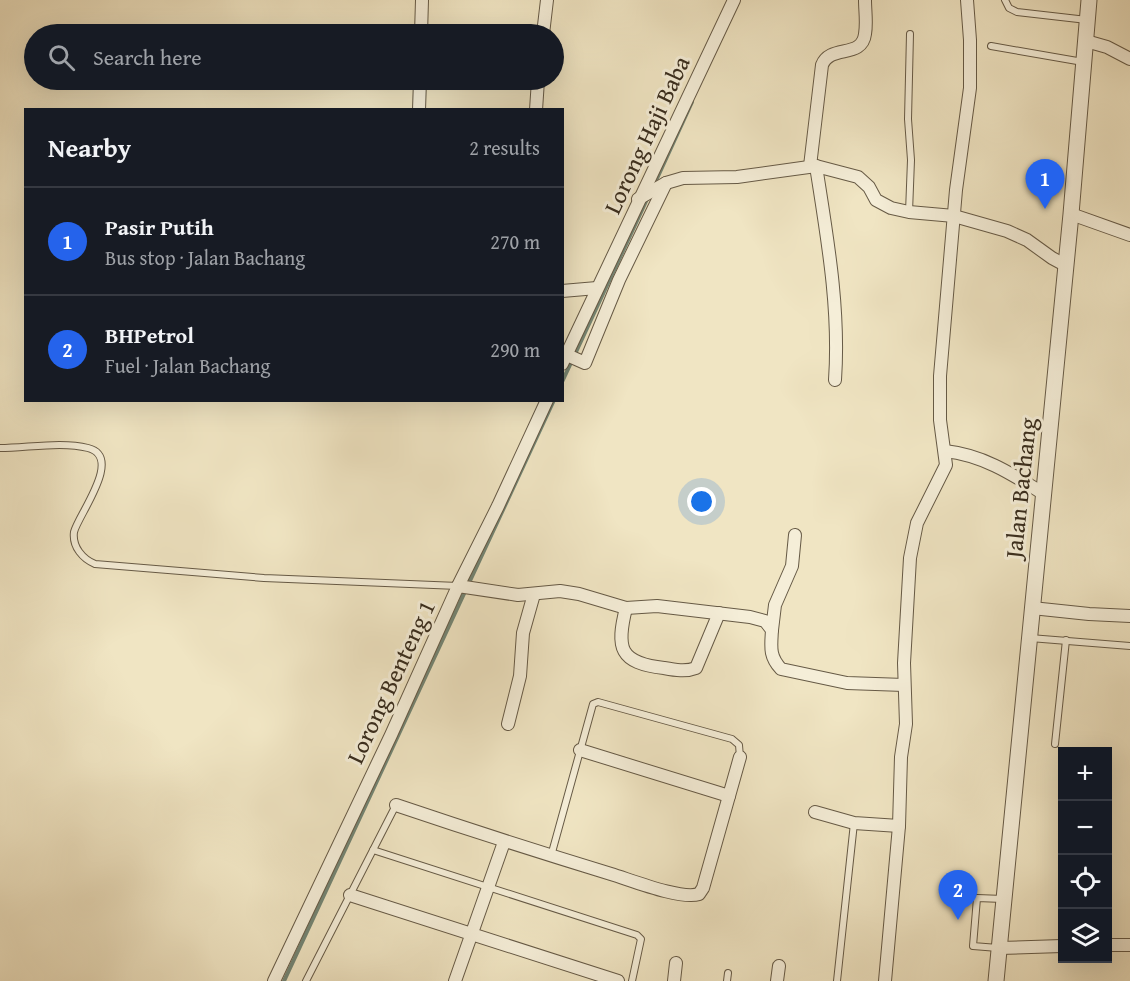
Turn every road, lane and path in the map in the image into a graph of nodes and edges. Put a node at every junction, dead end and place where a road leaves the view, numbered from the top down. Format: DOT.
graph roads {
  1 [pos="422,0"];
  2 [pos="547,0"];
  3 [pos="734,0"];
  4 [pos="865,0"];
  5 [pos="967,0"];
  6 [pos="1005,0"];
  7 [pos="1089,0"];
  8 [pos="1087,20"];
  9 [pos="421,24"];
  10 [pos="544,24"];
  11 [pos="910,34"];
  12 [pos="1086,41"];
  13 [pos="991,46"];
  14 [pos="1130,59"];
  15 [pos="1084,62"];
  16 [pos="420,90"];
  17 [pos="537,90"];
  18 [pos="419,108"];
  19 [pos="536,108"];
  20 [pos="813,166"];
  21 [pos="663,184"];
  22 [pos="642,197"];
  23 [pos="909,212"];
  24 [pos="1071,214"];
  25 [pos="954,216"];
  26 [pos="1130,235"];
  27 [pos="1065,265"];
  28 [pos="597,288"];
  29 [pos="564,291"];
  30 [pos="569,359"];
  31 [pos="835,380"];
  32 [pos="546,402"];
  33 [pos="0,448"];
  34 [pos="945,451"];
  35 [pos="1044,494"];
  36 [pos="795,535"];
  37 [pos="461,586"];
  38 [pos="534,594"];
  39 [pos="626,608"];
  40 [pos="1032,608"];
  41 [pos="719,613"];
  42 [pos="1130,616"];
  43 [pos="772,630"];
  44 [pos="1029,638"];
  45 [pos="1066,640"];
  46 [pos="1130,646"];
  47 [pos="904,685"];
  48 [pos="508,724"];
  49 [pos="1055,744"];
  50 [pos="580,750"];
  51 [pos="740,757"];
  52 [pos="729,796"];
  53 [pos="396,805"];
  54 [pos="815,812"];
  55 [pos="854,823"];
  56 [pos="899,826"];
  57 [pos="504,842"];
  58 [pos="373,850"];
  59 [pos="551,856"];
  60 [pos="488,887"];
  61 [pos="350,895"];
  62 [pos="1004,899"];
  63 [pos="471,934"];
  64 [pos="1112,945"];
  65 [pos="1130,945"];
  66 [pos="1058,946"];
  67 [pos="999,948"];
  68 [pos="676,963"];
  69 [pos="779,966"];
  70 [pos="728,973"];
  71 [pos="274,981"];
  72 [pos="306,981"];
  73 [pos="455,981"];
  74 [pos="618,981"];
  75 [pos="632,981"];
  76 [pos="674,981"];
  77 [pos="727,981"];
  78 [pos="777,981"];
  79 [pos="837,981"];
  80 [pos="885,981"];
  81 [pos="996,981"];
  1 -- 9 [label="street"];
  2 -- 10 [label="street"];
  3 -- 22 [label="street, Lorong Haji Baba"];
  4 -- 20 [label="street"];
  5 -- 25 [label="street"];
  6 -- 8 [label="lane"];
  7 -- 8 [label="street, Jalan Bachang"];
  8 -- 12 [label="street, Jalan Bachang"];
  11 -- 23 [label="lane"];
  12 -- 14 [label="street"];
  12 -- 15 [label="street, Jalan Bachang"];
  13 -- 15 [label="lane"];
  15 -- 24 [label="street, Jalan Bachang"];
  16 -- 18 [label="street"];
  17 -- 19 [label="street"];
  20 -- 21 [label="street"];
  20 -- 23 [label="street"];
  20 -- 31 [label="street"];
  21 -- 22 [label="street"];
  21 -- 30 [label="street"];
  22 -- 28 [label="street, Lorong Haji Baba"];
  23 -- 25 [label="street"];
  24 -- 26 [label="street"];
  24 -- 27 [label="street, Jalan Bachang"];
  25 -- 27 [label="street"];
  25 -- 34 [label="street"];
  27 -- 35 [label="street, Jalan Bachang"];
  28 -- 29 [label="street"];
  28 -- 30 [label="street"];
  32 -- 37 [label="street, Lorong Benteng 1"];
  33 -- 37 [label="lane"];
  34 -- 35 [label="street"];
  34 -- 47 [label="street"];
  35 -- 40 [label="street, Jalan Bachang"];
  36 -- 43 [label="street"];
  37 -- 38 [label="street"];
  37 -- 71 [label="street, Lorong Benteng 1"];
  38 -- 39 [label="street"];
  38 -- 48 [label="street"];
  39 -- 41 [label="street"];
  39 -- 41 [label="street"];
  40 -- 42 [label="street"];
  40 -- 44 [label="street, Jalan Bachang"];
  41 -- 43 [label="street"];
  43 -- 47 [label="street"];
  44 -- 45 [label="lane"];
  44 -- 62 [label="street, Jalan Bachang"];
  45 -- 46 [label="lane"];
  45 -- 49 [label="lane"];
  47 -- 56 [label="street"];
  50 -- 51 [label="lane"];
  50 -- 52 [label="street"];
  50 -- 59 [label="lane"];
  51 -- 52 [label="street"];
  52 -- 59 [label="street"];
  53 -- 57 [label="street"];
  53 -- 58 [label="lane"];
  54 -- 55 [label="street"];
  55 -- 56 [label="street"];
  55 -- 79 [label="lane"];
  56 -- 80 [label="street"];
  57 -- 59 [label="street"];
  57 -- 60 [label="street"];
  58 -- 60 [label="lane"];
  58 -- 61 [label="lane"];
  60 -- 63 [label="street"];
  60 -- 75 [label="lane"];
  61 -- 63 [label="street"];
  61 -- 72 [label="lane"];
  62 -- 67 [label="street, Jalan Bachang"];
  62 -- 67 [label="lane"];
  63 -- 73 [label="street"];
  63 -- 74 [label="street"];
  64 -- 65 [label="street"];
  66 -- 67 [label="street"];
  67 -- 81 [label="street, Jalan Bachang"];
  68 -- 76 [label="street"];
  69 -- 78 [label="street"];
  70 -- 77 [label="lane"];
}
